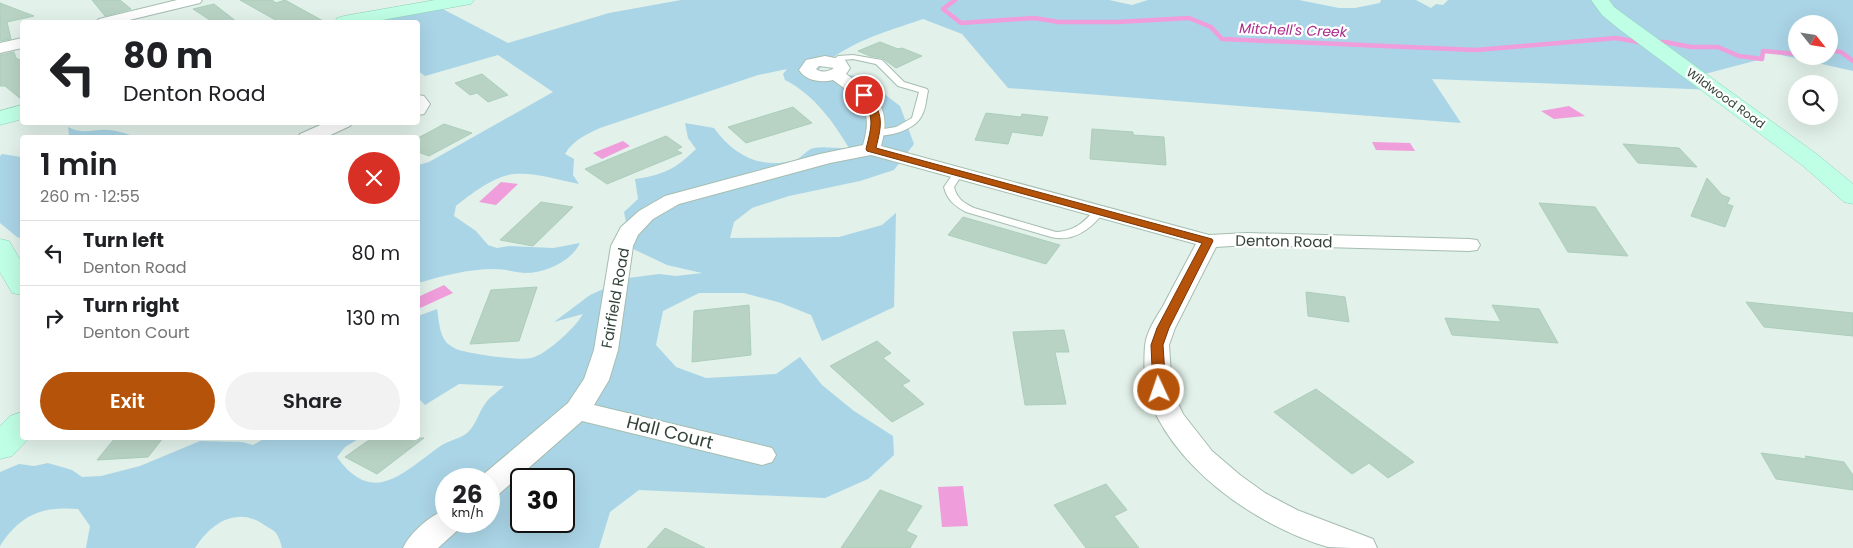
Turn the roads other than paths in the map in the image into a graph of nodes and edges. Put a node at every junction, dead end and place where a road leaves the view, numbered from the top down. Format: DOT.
graph roads {
  1 [pos="195,0"];
  2 [pos="465,0"];
  3 [pos="1600,0"];
  4 [pos="155,4"];
  5 [pos="174,18"];
  6 [pos="110,20"];
  7 [pos="355,20"];
  8 [pos="20,43"];
  9 [pos="0,48"];
  10 [pos="835,68"];
  11 [pos="20,113"];
  12 [pos="0,118"];
  13 [pos="337,125"];
  14 [pos="314,135"];
  15 [pos="873,141"];
  16 [pos="958,173"];
  17 [pos="1853,196"];
  18 [pos="1100,211"];
  19 [pos="1208,241"];
  20 [pos="1469,245"];
  21 [pos="11,256"];
  22 [pos="20,281"];
  23 [pos="578,410"];
  24 [pos="20,426"];
  25 [pos="0,447"];
  26 [pos="762,455"];
  27 [pos="500,477"];
  28 [pos="435,533"];
  29 [pos="418,548"];
  30 [pos="1362,548"];
  1 -- 4 [label="street"];
  2 -- 7 [label="street"];
  3 -- 17 [label="street, Wildwood Road"];
  4 -- 5 [label="street"];
  4 -- 6 [label="street"];
  8 -- 9 [label="street"];
  10 -- 15 [label="street"];
  10 -- 15 [label="lane"];
  11 -- 12 [label="street"];
  13 -- 14 [label="street"];
  15 -- 16 [label="street, Denton Road"];
  15 -- 23 [label="street, Fairfield Road"];
  16 -- 18 [label="street, Denton Road"];
  16 -- 18 [label="lane"];
  18 -- 19 [label="street, Denton Road"];
  19 -- 20 [label="street, Denton Road"];
  19 -- 30 [label="street"];
  21 -- 22 [label="street"];
  23 -- 26 [label="street, Hall Court"];
  23 -- 27 [label="street, Fairfield Road"];
  24 -- 25 [label="street"];
  28 -- 29 [label="street"];
}
